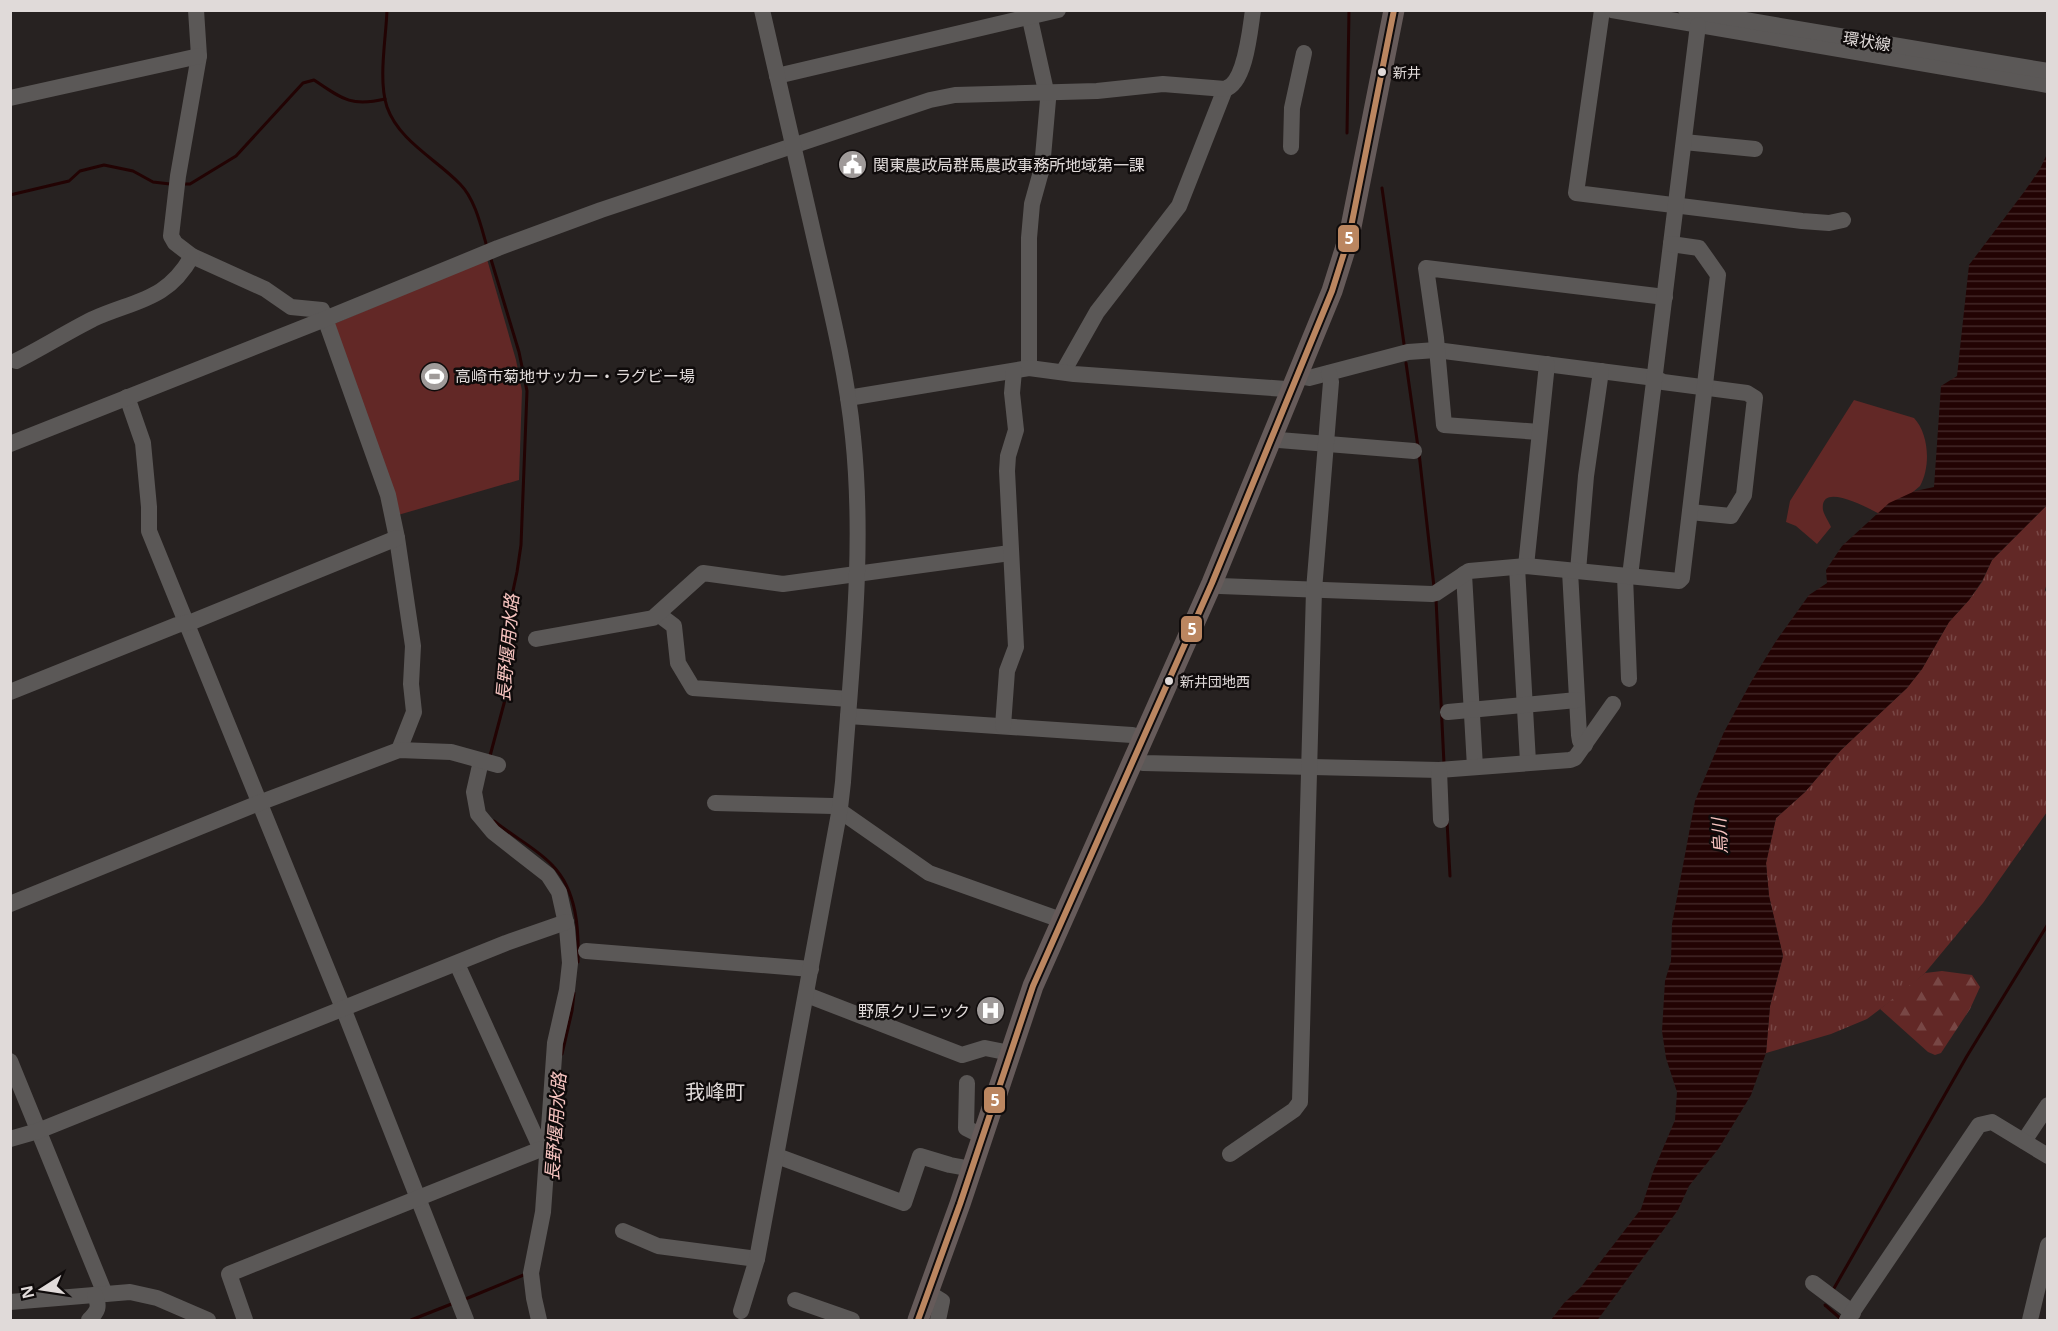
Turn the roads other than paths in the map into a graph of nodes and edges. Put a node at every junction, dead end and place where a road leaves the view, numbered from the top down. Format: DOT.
graph roads {
  1 [pos="196,10"];
  2 [pos="762,10"];
  3 [pos="1058,10"];
  4 [pos="1253,10"];
  5 [pos="1394,10"];
  6 [pos="1602,10"];
  7 [pos="1612,10"];
  8 [pos="1029,14"];
  9 [pos="1697,15"];
  10 [pos="1304,53"];
  11 [pos="199,56"];
  12 [pos="1942,60"];
  13 [pos="2048,71"];
  14 [pos="777,76"];
  15 [pos="2048,85"];
  16 [pos="1225,89"];
  17 [pos="1047,92"];
  18 [pos="10,98"];
  19 [pos="1684,142"];
  20 [pos="793,146"];
  21 [pos="1291,147"];
  22 [pos="1755,149"];
  23 [pos="1676,206"];
  24 [pos="1843,220"];
  25 [pos="1671,244"];
  26 [pos="192,256"];
  27 [pos="1665,297"];
  28 [pos="325,319"];
  29 [pos="1436,351"];
  30 [pos="16,362"];
  31 [pos="1547,364"];
  32 [pos="1021,369"];
  33 [pos="1601,371"];
  34 [pos="1063,372"];
  35 [pos="1329,373"];
  36 [pos="1655,378"];
  37 [pos="1295,384"];
  38 [pos="1704,387"];
  39 [pos="127,397"];
  40 [pos="848,398"];
  41 [pos="1539,432"];
  42 [pos="1272,437"];
  43 [pos="10,444"];
  44 [pos="1325,444"];
  45 [pos="1414,451"];
  46 [pos="1690,512"];
  47 [pos="397,538"];
  48 [pos="1010,553"];
  49 [pos="1522,567"];
  50 [pos="1574,571"];
  51 [pos="857,574"];
  52 [pos="1464,574"];
  53 [pos="1627,576"];
  54 [pos="1212,583"];
  55 [pos="1314,590"];
  56 [pos="658,614"];
  57 [pos="187,622"];
  58 [pos="536,639"];
  59 [pos="1629,679"];
  60 [pos="10,692"];
  61 [pos="1577,700"];
  62 [pos="1525,704"];
  63 [pos="1613,704"];
  64 [pos="848,707"];
  65 [pos="1472,709"];
  66 [pos="1448,712"];
  67 [pos="1004,726"];
  68 [pos="1142,738"];
  69 [pos="1585,745"];
  70 [pos="399,750"];
  71 [pos="1134,759"];
  72 [pos="1528,762"];
  73 [pos="1308,767"];
  74 [pos="1475,767"];
  75 [pos="1439,770"];
  76 [pos="260,803"];
  77 [pos="715,803"];
  78 [pos="840,808"];
  79 [pos="1442,820"];
  80 [pos="10,904"];
  81 [pos="1061,920"];
  82 [pos="566,922"];
  83 [pos="586,951"];
  84 [pos="457,964"];
  85 [pos="812,969"];
  86 [pos="807,995"];
  87 [pos="344,1008"];
  88 [pos="1010,1053"];
  89 [pos="10,1061"];
  90 [pos="967,1083"];
  91 [pos="2048,1105"];
  92 [pos="38,1131"];
  93 [pos="982,1136"];
  94 [pos="10,1139"];
  95 [pos="2024,1141"];
  96 [pos="544,1149"];
  97 [pos="1230,1154"];
  98 [pos="777,1156"];
  99 [pos="2048,1156"];
  100 [pos="972,1169"];
  101 [pos="418,1199"];
  102 [pos="623,1231"];
  103 [pos="2048,1245"];
  104 [pos="757,1259"];
  105 [pos="1813,1283"];
  106 [pos="929,1293"];
  107 [pos="100,1294"];
  108 [pos="795,1300"];
  109 [pos="10,1302"];
  110 [pos="741,1311"];
  111 [pos="1850,1316"];
  112 [pos="89,1320"];
  113 [pos="208,1320"];
  114 [pos="245,1320"];
  115 [pos="466,1320"];
  116 [pos="539,1320"];
  117 [pos="852,1320"];
  118 [pos="918,1320"];
  119 [pos="938,1320"];
  120 [pos="2030,1320"];
  1 -- 11 [label="street"];
  2 -- 14 [label="street"];
  3 -- 8 [label="street"];
  4 -- 16 [label="street"];
  5 -- 37 [label="main road"];
  6 -- 23 [label="street"];
  7 -- 9 [label="street, 環状線"];
  8 -- 14 [label="street"];
  8 -- 17 [label="street"];
  9 -- 12 [label="street, 環状線"];
  9 -- 19 [label="street"];
  10 -- 21 [label="street"];
  11 -- 18 [label="street"];
  11 -- 26 [label="street"];
  12 -- 13 [label="street, 環状線"];
  12 -- 15 [label="street"];
  14 -- 20 [label="street"];
  16 -- 17 [label="street"];
  16 -- 34 [label="street"];
  17 -- 20 [label="street"];
  17 -- 32 [label="street"];
  19 -- 22 [label="street"];
  19 -- 23 [label="street"];
  20 -- 28 [label="street"];
  20 -- 40 [label="street"];
  23 -- 24 [label="street"];
  23 -- 25 [label="street"];
  25 -- 27 [label="street"];
  25 -- 38 [label="street"];
  26 -- 28 [label="street"];
  26 -- 30 [label="street"];
  27 -- 29 [label="street"];
  27 -- 36 [label="street"];
  28 -- 39 [label="street"];
  28 -- 47 [label="street"];
  29 -- 31 [label="street"];
  29 -- 35 [label="street"];
  29 -- 41 [label="street"];
  31 -- 33 [label="street"];
  31 -- 41 [label="street"];
  32 -- 34 [label="street"];
  32 -- 40 [label="street"];
  32 -- 48 [label="street"];
  33 -- 36 [label="street"];
  33 -- 50 [label="street"];
  34 -- 37 [label="street"];
  35 -- 37 [label="street"];
  35 -- 44 [label="street"];
  36 -- 38 [label="street"];
  36 -- 53 [label="street"];
  37 -- 42 [label="main road"];
  38 -- 46 [label="street"];
  38 -- 46 [label="street"];
  39 -- 43 [label="street"];
  39 -- 57 [label="street"];
  40 -- 51 [label="street"];
  41 -- 49 [label="street"];
  42 -- 44 [label="street"];
  42 -- 54 [label="main road"];
  44 -- 45 [label="street"];
  44 -- 55 [label="street"];
  46 -- 53 [label="street"];
  47 -- 57 [label="street"];
  47 -- 70 [label="street"];
  48 -- 51 [label="street"];
  48 -- 67 [label="street"];
  49 -- 50 [label="street"];
  49 -- 52 [label="street"];
  49 -- 62 [label="street"];
  50 -- 53 [label="street"];
  50 -- 61 [label="street"];
  51 -- 56 [label="street"];
  51 -- 64 [label="street"];
  52 -- 55 [label="street"];
  52 -- 65 [label="street"];
  53 -- 59 [label="street"];
  54 -- 55 [label="street"];
  54 -- 68 [label="main road"];
  55 -- 73 [label="street"];
  56 -- 58 [label="street"];
  56 -- 64 [label="street"];
  57 -- 60 [label="street"];
  57 -- 76 [label="street"];
  61 -- 62 [label="street"];
  61 -- 69 [label="street"];
  62 -- 65 [label="street"];
  62 -- 72 [label="street"];
  63 -- 69 [label="street"];
  64 -- 67 [label="street"];
  64 -- 78 [label="street"];
  65 -- 66 [label="street"];
  65 -- 74 [label="street"];
  67 -- 68 [label="street"];
  68 -- 71 [label="main road"];
  69 -- 72 [label="street"];
  70 -- 76 [label="street"];
  70 -- 82 [label="street"];
  71 -- 73 [label="street"];
  71 -- 81 [label="main road"];
  72 -- 74 [label="street"];
  73 -- 75 [label="street"];
  73 -- 97 [label="street"];
  74 -- 75 [label="street"];
  75 -- 79 [label="street"];
  76 -- 80 [label="street"];
  76 -- 87 [label="street"];
  77 -- 78 [label="street"];
  78 -- 81 [label="street"];
  78 -- 85 [label="street"];
  81 -- 88 [label="main road"];
  82 -- 84 [label="street"];
  82 -- 96 [label="street"];
  83 -- 85 [label="street"];
  84 -- 87 [label="street"];
  84 -- 96 [label="street"];
  85 -- 86 [label="street"];
  86 -- 88 [label="street"];
  86 -- 98 [label="street"];
  87 -- 92 [label="street"];
  87 -- 101 [label="street"];
  88 -- 93 [label="main road"];
  89 -- 92 [label="street"];
  90 -- 93 [label="street"];
  91 -- 95 [label="street"];
  92 -- 94 [label="street"];
  92 -- 107 [label="street"];
  93 -- 100 [label="main road"];
  95 -- 99 [label="street"];
  95 -- 111 [label="street"];
  96 -- 101 [label="street"];
  96 -- 116 [label="street"];
  98 -- 100 [label="street"];
  98 -- 104 [label="street"];
  100 -- 106 [label="main road"];
  101 -- 114 [label="street"];
  101 -- 115 [label="street"];
  102 -- 104 [label="street"];
  103 -- 120 [label="street"];
  104 -- 110 [label="street"];
  105 -- 111 [label="street"];
  106 -- 118 [label="main road"];
  106 -- 119 [label="street"];
  107 -- 109 [label="street"];
  107 -- 112 [label="street"];
  107 -- 113 [label="street"];
  108 -- 117 [label="street"];
}
